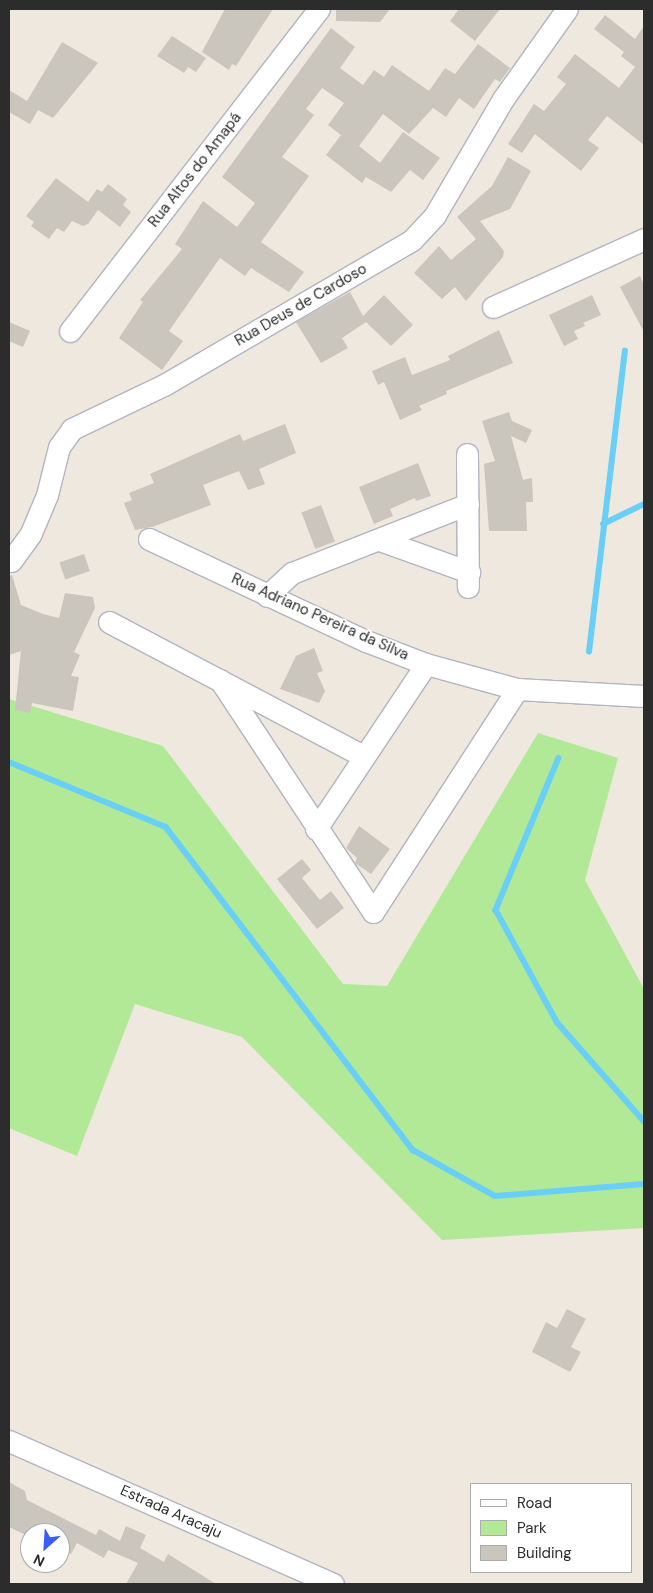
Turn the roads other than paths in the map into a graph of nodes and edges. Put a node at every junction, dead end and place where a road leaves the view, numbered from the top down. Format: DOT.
graph roads {
  1 [pos="319,9"];
  2 [pos="567,9"];
  3 [pos="644,239"];
  4 [pos="493,308"];
  5 [pos="70,331"];
  6 [pos="467,454"];
  7 [pos="468,504"];
  8 [pos="149,539"];
  9 [pos="380,540"];
  10 [pos="11,561"];
  11 [pos="267,596"];
  12 [pos="109,622"];
  13 [pos="426,664"];
  14 [pos="220,680"];
  15 [pos="517,689"];
  16 [pos="644,696"];
  17 [pos="363,756"];
  18 [pos="316,829"];
  19 [pos="9,1441"];
  20 [pos="333,1584"];
  1 -- 5 [label="street, Rua Altos do Amapá"];
  2 -- 10 [label="street, Rua Deus de Cardoso"];
  3 -- 4 [label="street"];
  6 -- 7 [label="street"];
  7 -- 9 [label="street"];
  7 -- 9 [label="street"];
  8 -- 11 [label="street, Rua Adriano Pereira da Silva"];
  9 -- 11 [label="street"];
  11 -- 13 [label="street, Rua Adriano Pereira da Silva"];
  12 -- 14 [label="street"];
  13 -- 15 [label="street, Rua Adriano Pereira da Silva"];
  13 -- 17 [label="street"];
  14 -- 17 [label="street"];
  14 -- 18 [label="street"];
  15 -- 16 [label="street, Rua Adriano Pereira da Silva"];
  15 -- 18 [label="street"];
  17 -- 18 [label="street"];
  19 -- 20 [label="street, Estrada Aracaju"];
}
